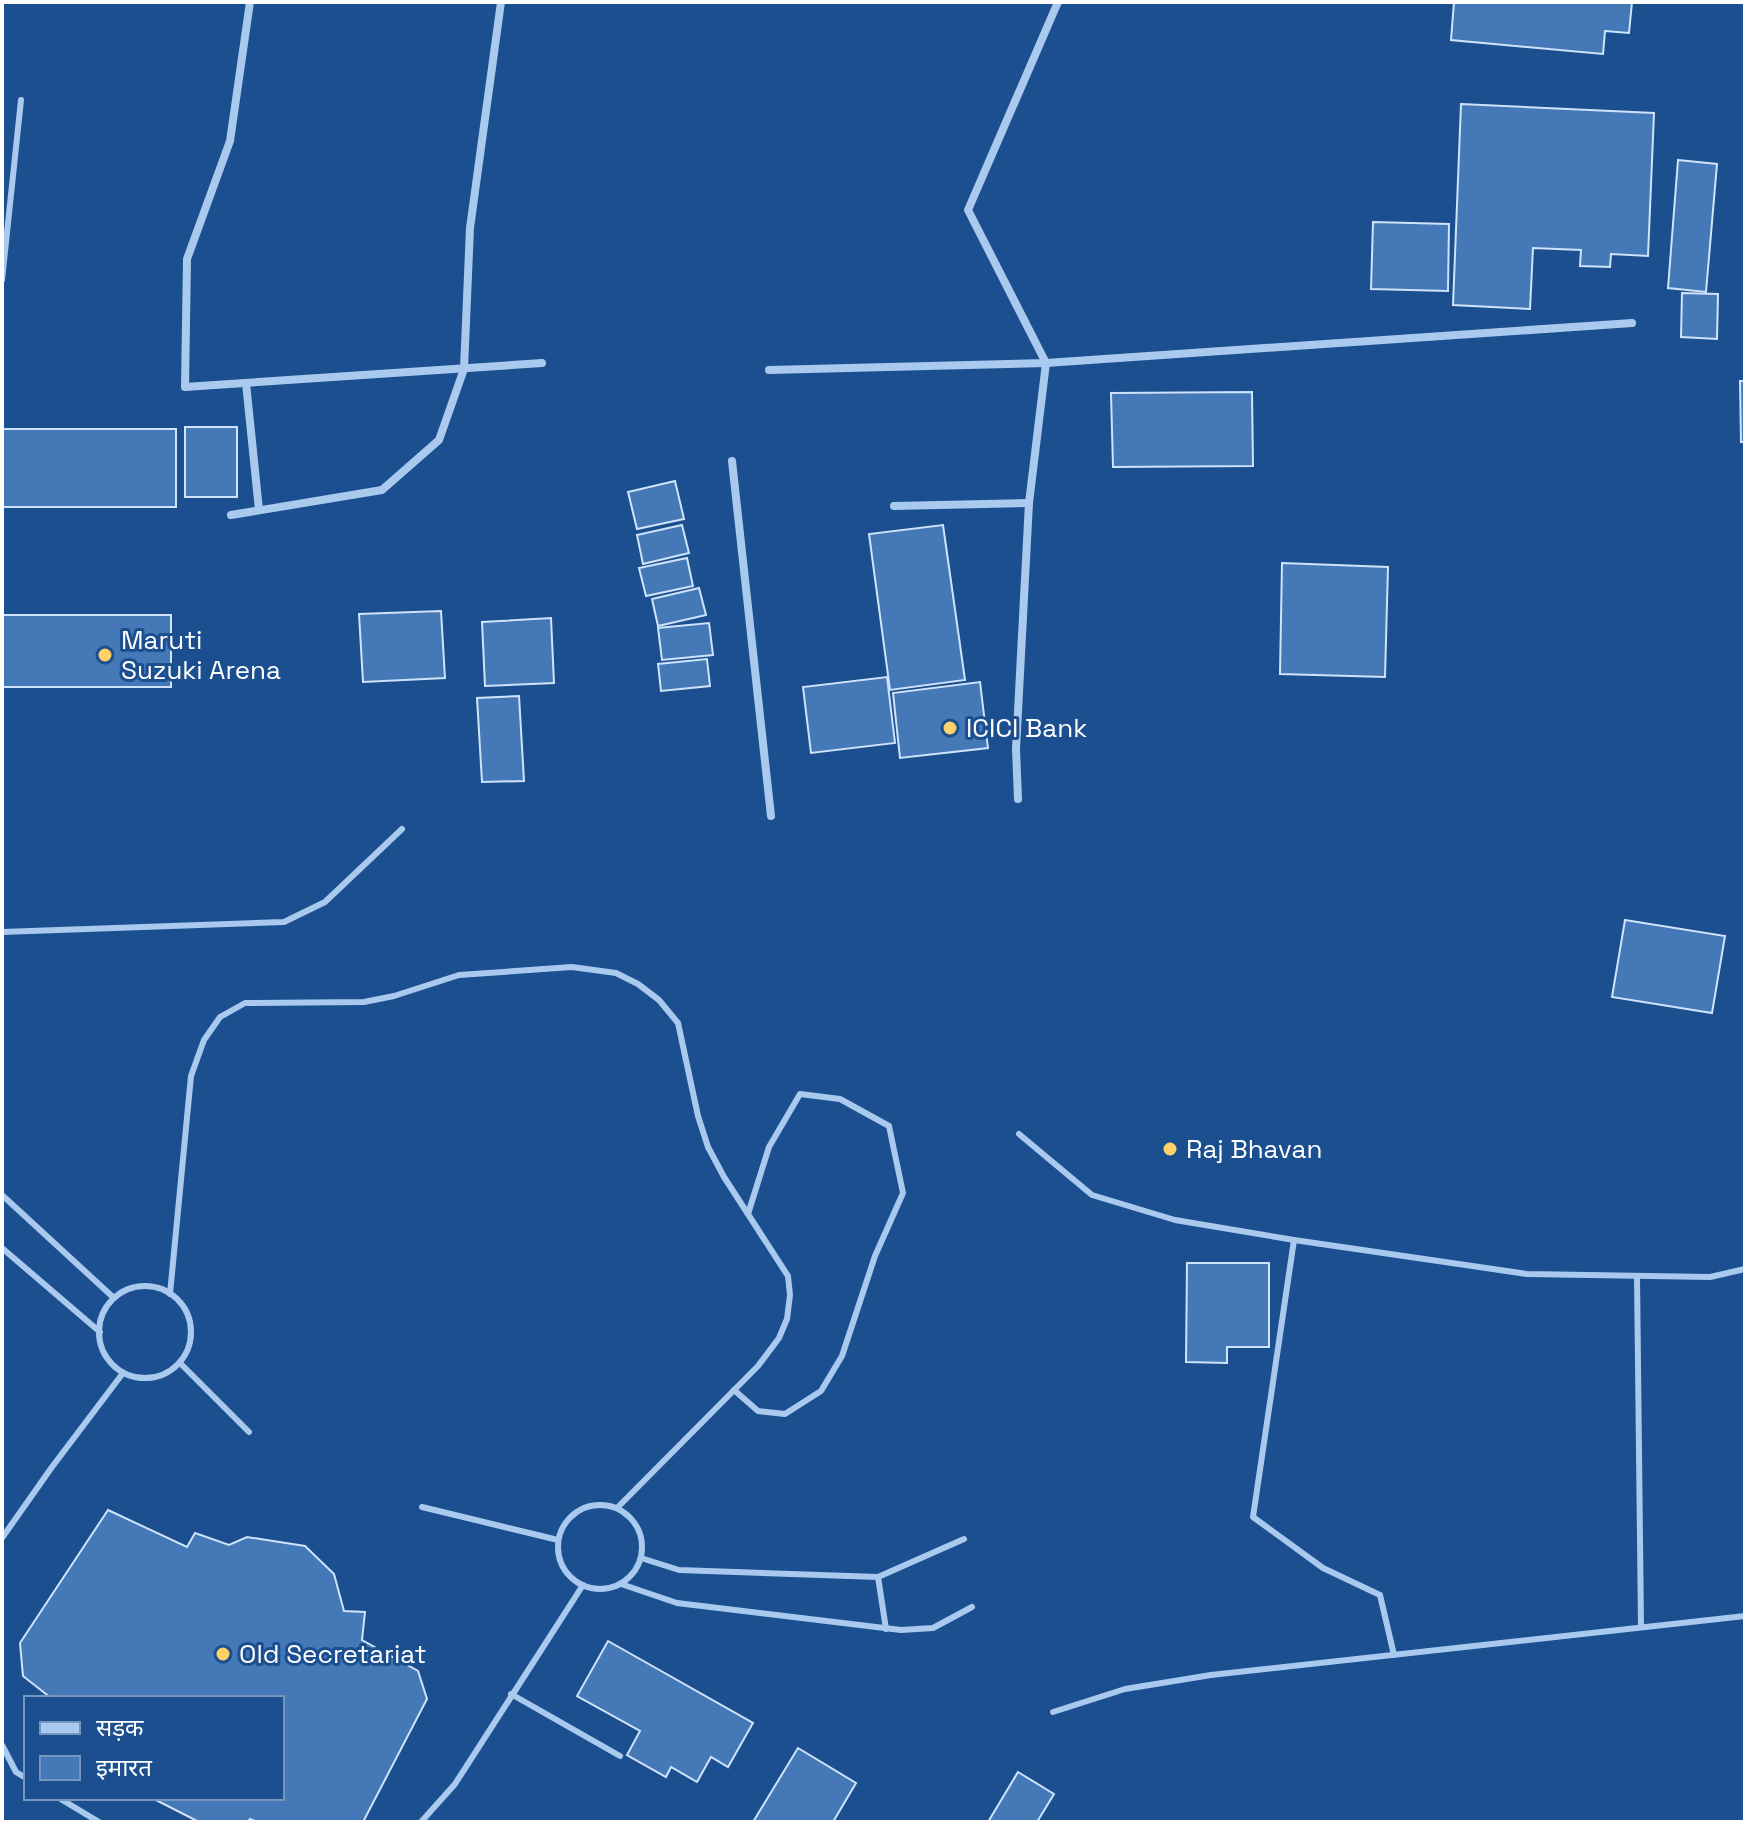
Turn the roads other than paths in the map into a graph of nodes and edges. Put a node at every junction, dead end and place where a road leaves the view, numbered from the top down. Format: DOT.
graph roads {
  1 [pos="250,2"];
  2 [pos="501,2"];
  3 [pos="1058,2"];
  4 [pos="21,100"];
  5 [pos="2,280"];
  6 [pos="1632,323"];
  7 [pos="542,363"];
  8 [pos="1046,363"];
  9 [pos="464,369"];
  10 [pos="769,370"];
  11 [pos="246,383"];
  12 [pos="732,461"];
  13 [pos="1029,503"];
  14 [pos="894,506"];
  15 [pos="259,510"];
  16 [pos="231,515"];
  17 [pos="1018,799"];
  18 [pos="771,816"];
  19 [pos="402,829"];
  20 [pos="2,932"];
  21 [pos="1019,1134"];
  22 [pos="2,1195"];
  23 [pos="748,1214"];
  24 [pos="1294,1240"];
  25 [pos="2,1248"];
  26 [pos="1745,1269"];
  27 [pos="1637,1276"];
  28 [pos="170,1294"];
  29 [pos="114,1298"];
  30 [pos="100,1332"];
  31 [pos="180,1363"];
  32 [pos="123,1373"];
  33 [pos="734,1390"];
  34 [pos="249,1432"];
  35 [pos="422,1507"];
  36 [pos="617,1508"];
  37 [pos="2,1538"];
  38 [pos="964,1539"];
  39 [pos="558,1540"];
  40 [pos="641,1558"];
  41 [pos="878,1577"];
  42 [pos="621,1584"];
  43 [pos="583,1585"];
  44 [pos="972,1607"];
  45 [pos="1745,1616"];
  46 [pos="1641,1627"];
  47 [pos="886,1629"];
  48 [pos="1394,1655"];
  49 [pos="511,1694"];
  50 [pos="1053,1712"];
  51 [pos="2,1745"];
  52 [pos="620,1756"];
  53 [pos="24,1777"];
  54 [pos="62,1800"];
  55 [pos="99,1822"];
  56 [pos="421,1822"];
  1 -- 11 [label="street"];
  2 -- 9 [label="street"];
  3 -- 8 [label="street"];
  4 -- 5 [label="lane"];
  6 -- 8 [label="street"];
  7 -- 9 [label="street"];
  8 -- 10 [label="street"];
  8 -- 13 [label="street"];
  9 -- 11 [label="street"];
  9 -- 15 [label="street"];
  11 -- 15 [label="street"];
  12 -- 18 [label="street"];
  13 -- 14 [label="street"];
  13 -- 17 [label="street"];
  15 -- 16 [label="street"];
  19 -- 20 [label="lane"];
  21 -- 24 [label="lane"];
  22 -- 29 [label="lane"];
  23 -- 28 [label="lane"];
  23 -- 33 [label="lane"];
  23 -- 33 [label="lane"];
  24 -- 27 [label="lane"];
  24 -- 48 [label="lane"];
  25 -- 30 [label="lane"];
  26 -- 27 [label="lane"];
  27 -- 46 [label="lane"];
  28 -- 29 [label="lane"];
  28 -- 31 [label="lane"];
  29 -- 30 [label="lane"];
  30 -- 32 [label="lane"];
  31 -- 32 [label="lane"];
  31 -- 34 [label="lane"];
  32 -- 37 [label="lane"];
  33 -- 36 [label="lane"];
  35 -- 39 [label="lane"];
  36 -- 39 [label="lane"];
  36 -- 40 [label="lane"];
  38 -- 41 [label="lane"];
  39 -- 43 [label="lane"];
  40 -- 41 [label="lane"];
  40 -- 42 [label="lane"];
  41 -- 47 [label="lane"];
  42 -- 43 [label="lane"];
  42 -- 47 [label="lane"];
  43 -- 49 [label="lane"];
  44 -- 47 [label="lane"];
  45 -- 46 [label="lane"];
  46 -- 48 [label="lane"];
  48 -- 50 [label="lane"];
  49 -- 52 [label="lane"];
  49 -- 56 [label="lane"];
  51 -- 53 [label="lane"];
  54 -- 55 [label="lane"];
}
